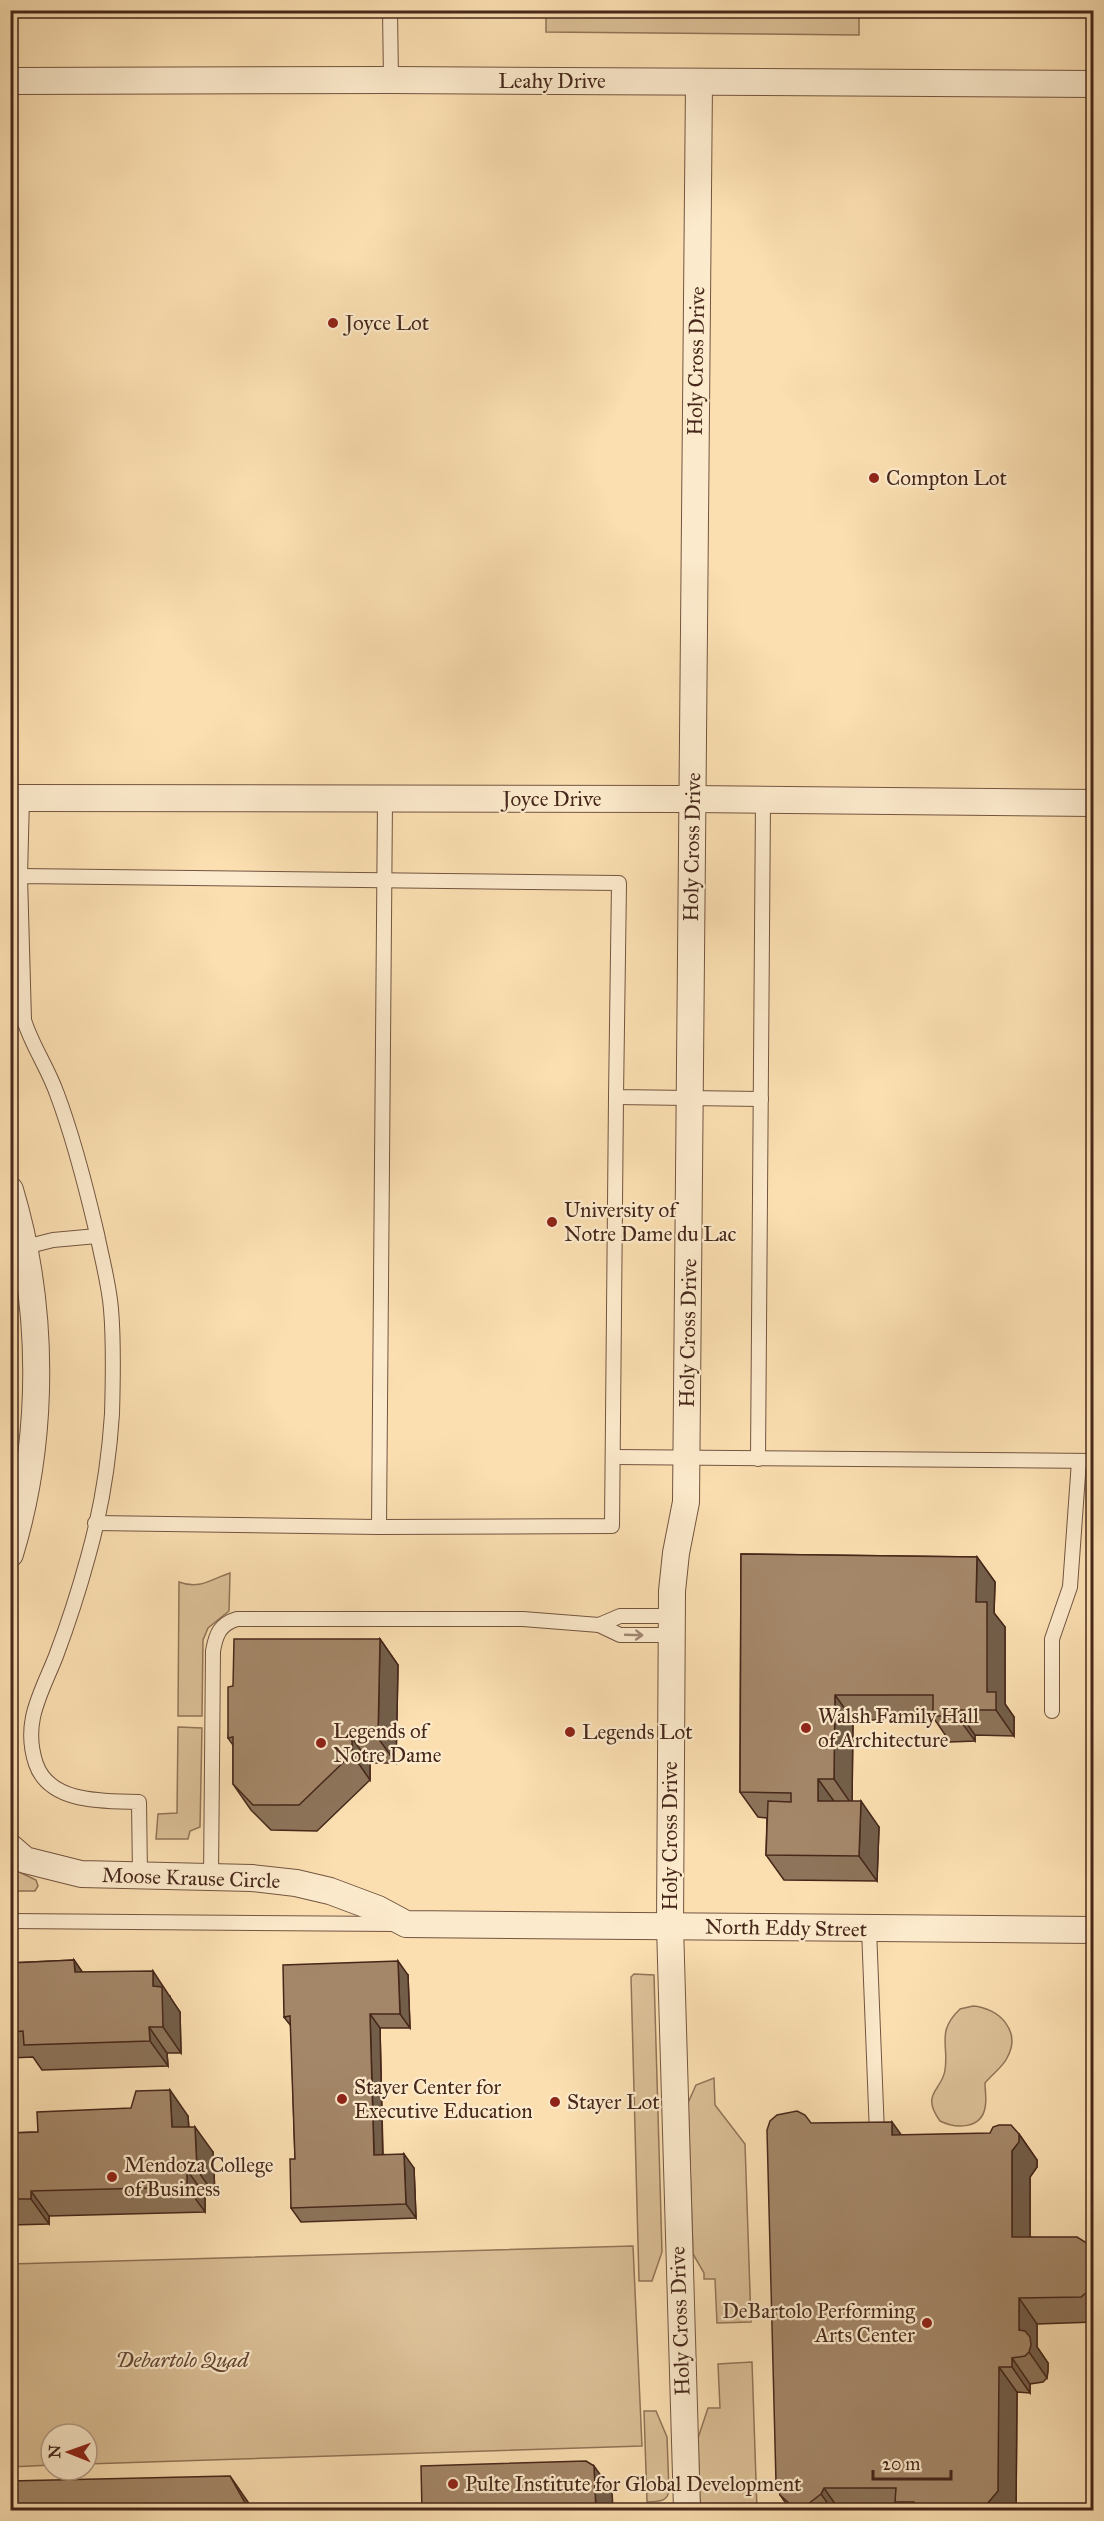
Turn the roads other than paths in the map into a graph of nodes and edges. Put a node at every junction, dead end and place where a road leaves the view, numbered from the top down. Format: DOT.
graph roads {
  1 [pos="390,10"];
  2 [pos="391,80"];
  3 [pos="10,81"];
  4 [pos="699,82"];
  5 [pos="1094,84"];
  6 [pos="16,798"];
  7 [pos="692,799"];
  8 [pos="385,800"];
  9 [pos="764,800"];
  10 [pos="1094,803"];
  11 [pos="20,876"];
  12 [pos="384,879"];
  13 [pos="616,1097"];
  14 [pos="690,1098"];
  15 [pos="761,1099"];
  16 [pos="10,1190"];
  17 [pos="97,1236"];
  18 [pos="25,1247"];
  19 [pos="614,1457"];
  20 [pos="687,1458"];
  21 [pos="759,1459"];
  22 [pos="1086,1461"];
  23 [pos="95,1522"];
  24 [pos="379,1527"];
  25 [pos="10,1554"];
  26 [pos="599,1625"];
  27 [pos="672,1625"];
  28 [pos="1052,1711"];
  29 [pos="10,1847"];
  30 [pos="140,1875"];
  31 [pos="211,1876"];
  32 [pos="10,1921"];
  33 [pos="406,1924"];
  34 [pos="670,1926"];
  35 [pos="868,1929"];
  36 [pos="1094,1930"];
  37 [pos="877,2134"];
  38 [pos="687,2511"];
  1 -- 2 [label="lane"];
  2 -- 3 [label="street, Leahy Drive"];
  2 -- 4 [label="street, Leahy Drive"];
  4 -- 5 [label="street, Leahy Drive"];
  4 -- 7 [label="street, Holy Cross Drive"];
  6 -- 8 [label="street, Joyce Drive"];
  6 -- 11 [label="lane"];
  7 -- 8 [label="street, Joyce Drive"];
  7 -- 9 [label="street, Joyce Drive"];
  7 -- 14 [label="street, Holy Cross Drive"];
  8 -- 12 [label="lane"];
  9 -- 10 [label="street, Joyce Drive"];
  9 -- 15 [label="lane"];
  11 -- 12 [label="lane"];
  11 -- 17 [label="lane"];
  12 -- 13 [label="lane"];
  12 -- 24 [label="lane"];
  13 -- 14 [label="lane"];
  13 -- 19 [label="lane"];
  14 -- 15 [label="lane"];
  14 -- 20 [label="street, Holy Cross Drive"];
  15 -- 21 [label="lane"];
  16 -- 18 [label="street"];
  17 -- 18 [label="lane"];
  17 -- 23 [label="lane"];
  18 -- 25 [label="street"];
  19 -- 20 [label="lane"];
  19 -- 24 [label="lane"];
  20 -- 21 [label="lane"];
  20 -- 27 [label="street, Holy Cross Drive"];
  21 -- 22 [label="lane"];
  22 -- 28 [label="lane"];
  23 -- 24 [label="lane"];
  23 -- 30 [label="lane"];
  26 -- 27 [label="lane"];
  26 -- 27 [label="lane, one-way"];
  26 -- 31 [label="lane"];
  27 -- 34 [label="street, Holy Cross Drive"];
  29 -- 30 [label="street, Moose Krause Circle"];
  30 -- 31 [label="street, Moose Krause Circle"];
  31 -- 33 [label="street, Moose Krause Circle"];
  32 -- 33 [label="lane"];
  33 -- 34 [label="street, North Eddy Street"];
  34 -- 35 [label="street, North Eddy Street"];
  34 -- 38 [label="street, Holy Cross Drive"];
  35 -- 36 [label="street, North Eddy Street"];
  35 -- 37 [label="lane"];
}
